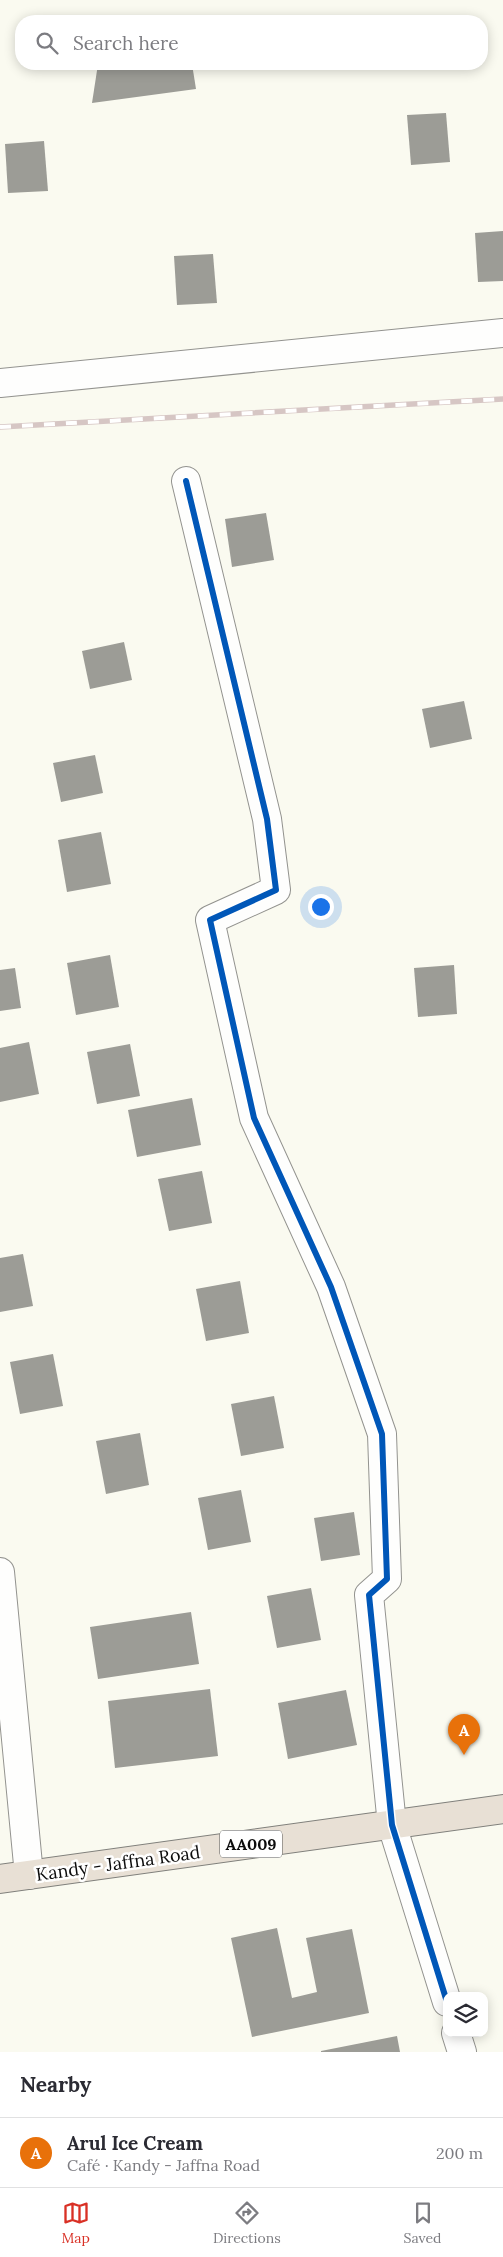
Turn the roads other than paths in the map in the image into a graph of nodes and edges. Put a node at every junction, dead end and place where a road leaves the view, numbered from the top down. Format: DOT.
graph roads {
  1 [pos="503,333"];
  2 [pos="0,383"];
  3 [pos="186,481"];
  4 [pos="0,1572"];
  5 [pos="503,1809"];
  6 [pos="392,1824"];
  7 [pos="29,1875"];
  8 [pos="0,1879"];
  9 [pos="444,1992"];
  10 [pos="457,2037"];
  11 [pos="462,2052"];
  1 -- 2 [label="street"];
  3 -- 6 [label="street"];
  4 -- 7 [label="street"];
  5 -- 6 [label="highway, Kandy - Jaffna Road / AA009"];
  6 -- 7 [label="highway, Kandy - Jaffna Road / AA009"];
  6 -- 9 [label="street"];
  7 -- 8 [label="highway, Kandy - Jaffna Road / AA009"];
  10 -- 11 [label="street"];
}
